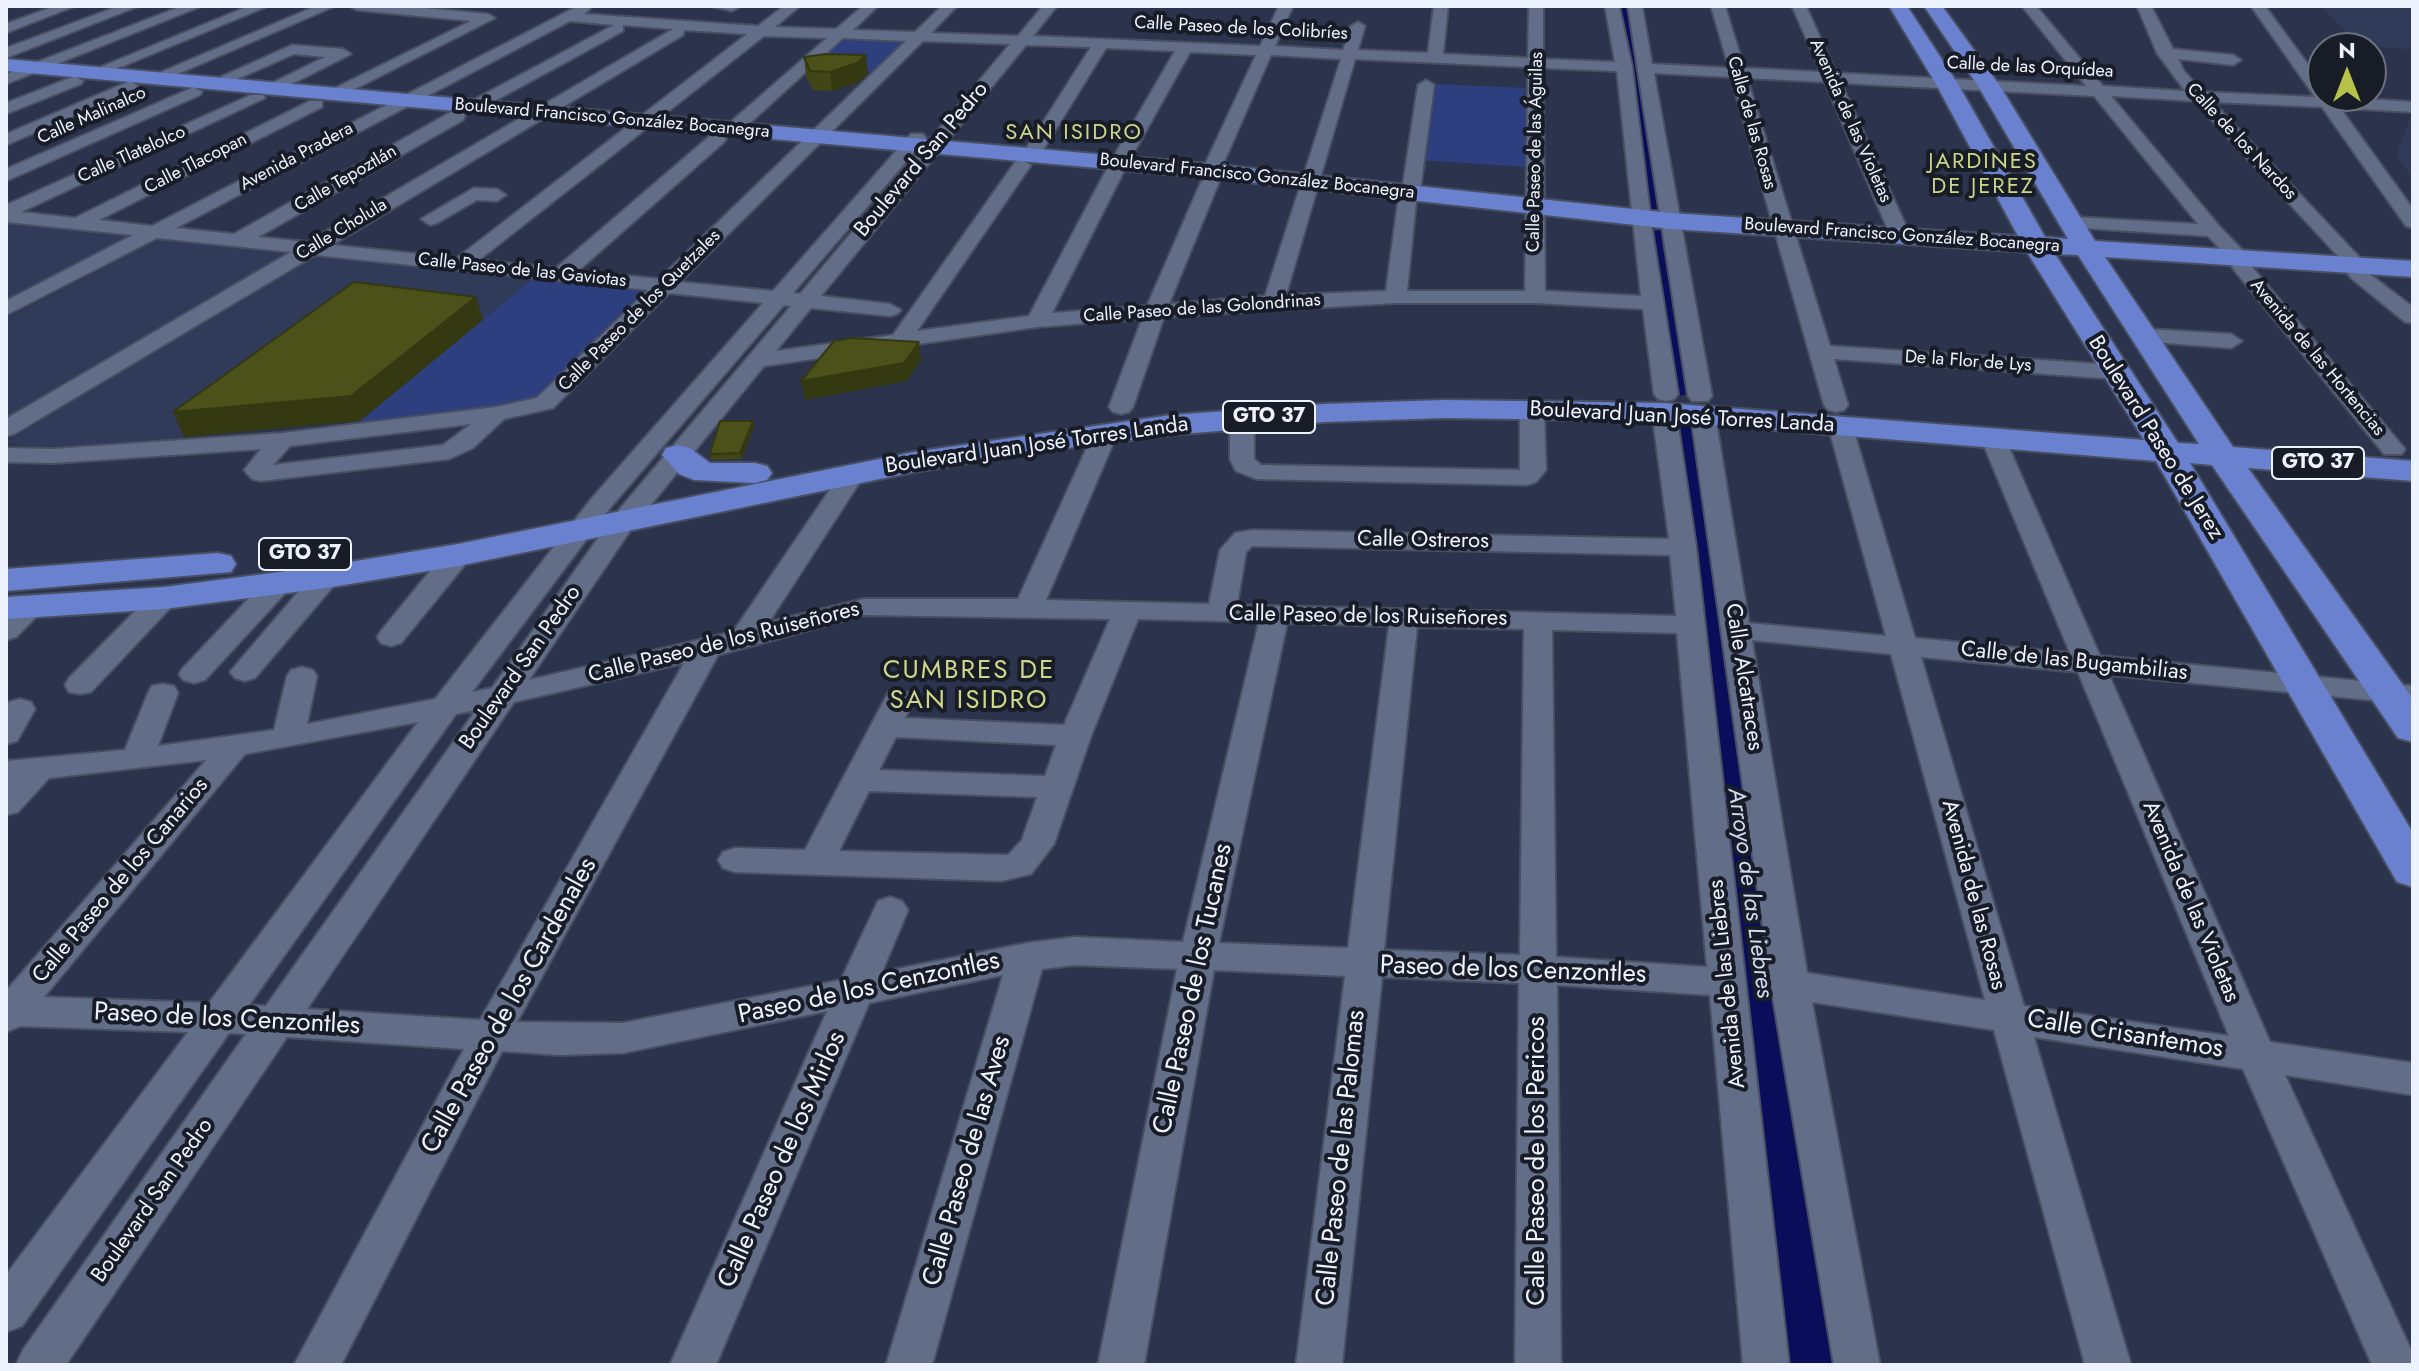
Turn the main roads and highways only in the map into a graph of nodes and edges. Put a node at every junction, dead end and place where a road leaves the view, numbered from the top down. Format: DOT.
graph roads {
  1 [pos="1898,6"];
  2 [pos="1933,6"];
  3 [pos="14,73"];
  4 [pos="84,77"];
  5 [pos="203,88"];
  6 [pos="1785,234"];
  7 [pos="2039,250"];
  8 [pos="2090,253"];
  9 [pos="2413,269"];
  10 [pos="2357,270"];
  11 [pos="2413,277"];
  12 [pos="2061,286"];
  13 [pos="2114,288"];
  14 [pos="1665,403"];
  15 [pos="1838,415"];
  16 [pos="1113,420"];
  17 [pos="2159,440"];
  18 [pos="2216,445"];
  19 [pos="678,455"];
  20 [pos="2406,457"];
  21 [pos="755,473"];
  22 [pos="601,519"];
  23 [pos="6,580"];
  24 [pos="2258,609"];
  25 [pos="15,615"];
  26 [pos="2342,626"];
  27 [pos="2401,694"];
  28 [pos="2413,729"];
  29 [pos="2413,871"];
  1 -- 7 [label="main road, Boulevard Paseo de Jerez"];
  2 -- 8 [label="main road, Boulevard Paseo de Jerez"];
  3 -- 4 [label="main road, Boulevard Francisco González Bocanegra"];
  4 -- 5 [label="main road, Boulevard Francisco González Bocanegra"];
  4 -- 5 [label="main road, Boulevard Francisco González Bocanegra"];
  5 -- 6 [label="main road, Boulevard Francisco González Bocanegra"];
  6 -- 7 [label="main road, Boulevard Francisco González Bocanegra"];
  6 -- 7 [label="main road, Boulevard Francisco González Bocanegra"];
  7 -- 8 [label="main road, Boulevard Francisco González Bocanegra"];
  7 -- 12 [label="main road, Boulevard Paseo de Jerez"];
  8 -- 10 [label="main road, Boulevard Francisco González Bocanegra"];
  8 -- 13 [label="main road, Boulevard Paseo de Jerez"];
  9 -- 10 [label="main road, Boulevard Francisco González Bocanegra"];
  10 -- 11 [label="main road, Boulevard Francisco González Bocanegra"];
  12 -- 13 [label="main road"];
  12 -- 17 [label="main road, Boulevard Paseo de Jerez"];
  13 -- 18 [label="main road, Boulevard Paseo de Jerez"];
  14 -- 15 [label="main road, Boulevard Juan José Torres Landa / GTO 37"];
  14 -- 16 [label="main road, Boulevard Juan José Torres Landa / GTO 37"];
  14 -- 16 [label="main road, Boulevard Juan José Torres Landa / GTO 37"];
  15 -- 17 [label="main road, Boulevard Juan José Torres Landa / GTO 37"];
  15 -- 17 [label="main road, Boulevard Juan José Torres Landa / GTO 37"];
  16 -- 21 [label="main road, Boulevard Juan José Torres Landa / GTO 37"];
  16 -- 22 [label="main road, Boulevard Juan José Torres Landa / GTO 37"];
  17 -- 18 [label="main road, Boulevard Juan José Torres Landa / GTO 37"];
  17 -- 24 [label="main road, Boulevard Paseo de Jerez"];
  18 -- 20 [label="main road, Boulevard Juan José Torres Landa / GTO 37"];
  18 -- 26 [label="main road, Boulevard Paseo de Jerez"];
  19 -- 21 [label="main road"];
  21 -- 22 [label="main road, Boulevard Juan José Torres Landa / GTO 37"];
  22 -- 23 [label="main road, Boulevard Juan José Torres Landa / GTO 37"];
  22 -- 25 [label="main road, Boulevard Juan José Torres Landa / GTO 37"];
  24 -- 26 [label="main road"];
  24 -- 29 [label="main road, Boulevard Paseo de Jerez"];
  26 -- 27 [label="main road, Boulevard Paseo de Jerez"];
  27 -- 28 [label="main road, Boulevard Paseo de Jerez"];
}
